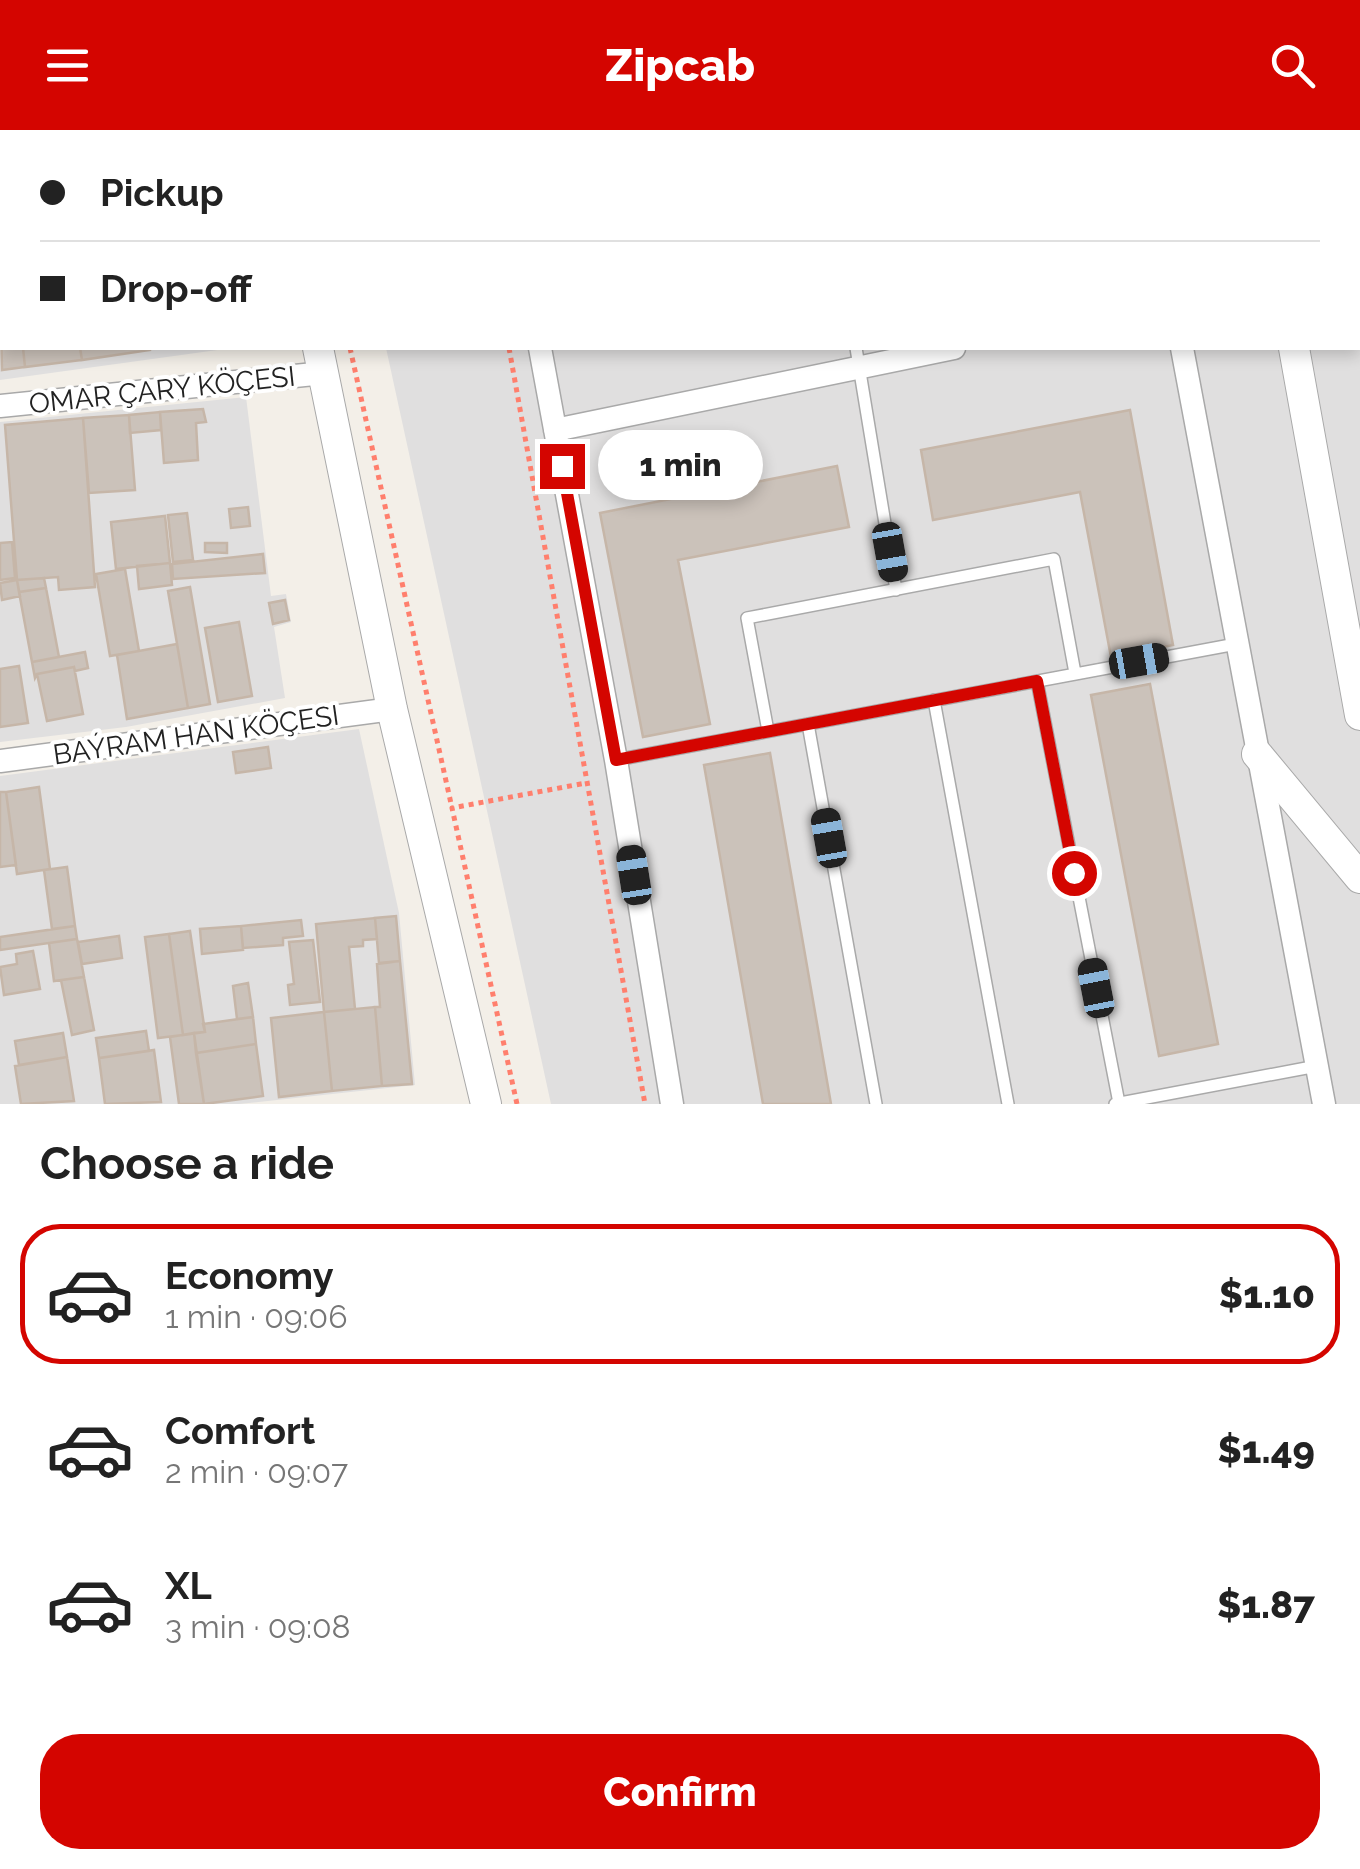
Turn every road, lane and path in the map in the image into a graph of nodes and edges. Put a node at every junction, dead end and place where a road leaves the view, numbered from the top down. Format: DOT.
graph roads {
  1 [pos="350,350"];
  2 [pos="509,350"];
  3 [pos="540,350"];
  4 [pos="932,350"];
  5 [pos="1182,350"];
  6 [pos="1294,350"];
  7 [pos="857,357"];
  8 [pos="321,360"];
  9 [pos="0,406"];
  10 [pos="555,430"];
  11 [pos="896,590"];
  12 [pos="1236,644"];
  13 [pos="1075,673"];
  14 [pos="1037,681"];
  15 [pos="934,700"];
  16 [pos="392,709"];
  17 [pos="1360,715"];
  18 [pos="808,724"];
  19 [pos="768,732"];
  20 [pos="1257,754"];
  21 [pos="616,760"];
  22 [pos="0,761"];
  23 [pos="586,783"];
  24 [pos="452,808"];
  25 [pos="1360,878"];
  26 [pos="1317,1066"];
  27 [pos="1154,1100"];
  28 [pos="1115,1103"];
  29 [pos="486,1104"];
  30 [pos="517,1104"];
  31 [pos="645,1104"];
  32 [pos="672,1104"];
  33 [pos="876,1104"];
  34 [pos="1008,1104"];
  35 [pos="1324,1104"];
  1 -- 24 [label="path"];
  2 -- 23 [label="path"];
  3 -- 10 [label="street"];
  4 -- 7 [label="street"];
  5 -- 12 [label="street"];
  6 -- 17 [label="street"];
  7 -- 10 [label="street"];
  7 -- 11 [label="lane"];
  8 -- 9 [label="street, OMAR ÇARY KÖÇESI"];
  8 -- 16 [label="street"];
  10 -- 21 [label="street"];
  11 -- 13 [label="lane"];
  11 -- 19 [label="lane"];
  12 -- 13 [label="lane"];
  12 -- 20 [label="street"];
  13 -- 14 [label="lane"];
  14 -- 15 [label="lane"];
  14 -- 28 [label="lane"];
  15 -- 18 [label="lane"];
  15 -- 34 [label="lane"];
  16 -- 22 [label="street, BAÝRAM HAN KÖÇESI"];
  16 -- 29 [label="street"];
  18 -- 19 [label="lane"];
  18 -- 33 [label="lane"];
  19 -- 21 [label="lane"];
  20 -- 25 [label="street"];
  20 -- 26 [label="street"];
  21 -- 32 [label="street"];
  23 -- 24 [label="path"];
  23 -- 31 [label="path"];
  24 -- 30 [label="path"];
  26 -- 27 [label="lane"];
  26 -- 35 [label="street"];
  27 -- 28 [label="lane"];
}
